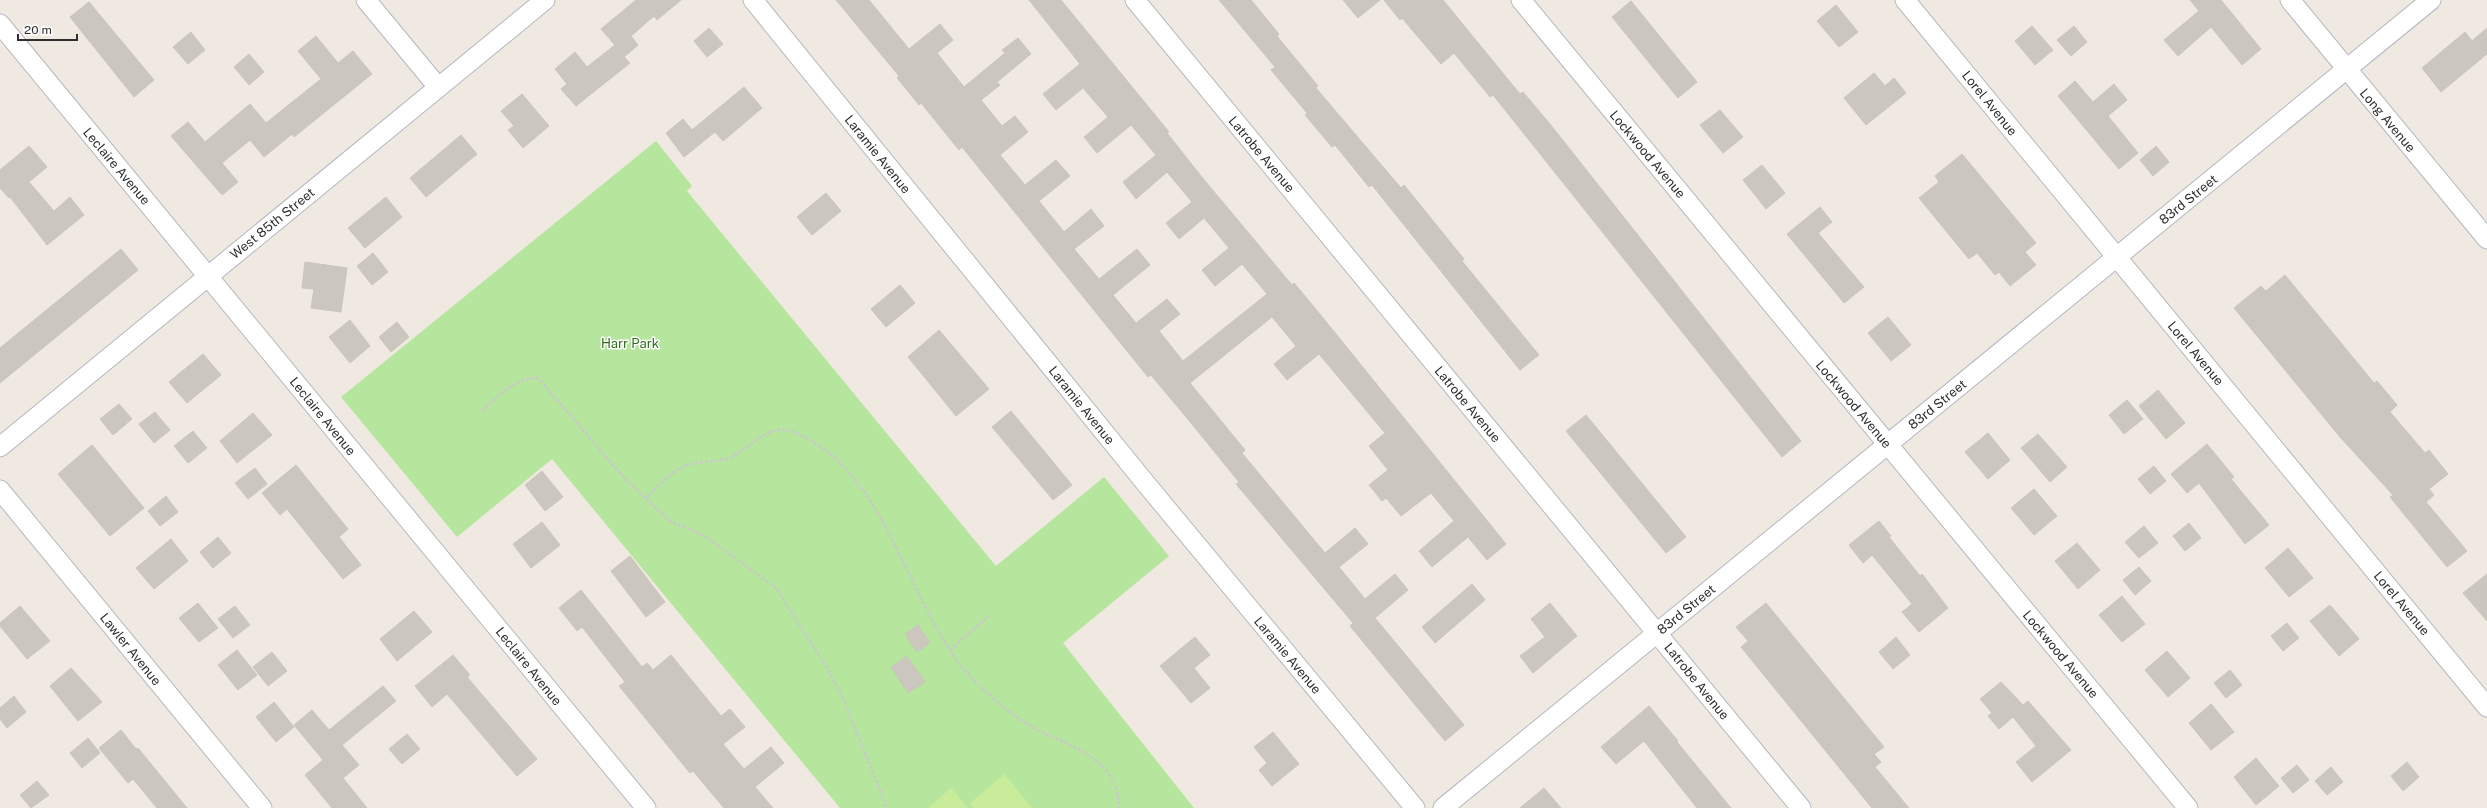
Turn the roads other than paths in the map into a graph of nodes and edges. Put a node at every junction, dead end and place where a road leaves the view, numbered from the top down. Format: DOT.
graph roads {
  1 [pos="366,0"];
  2 [pos="545,0"];
  3 [pos="752,0"];
  4 [pos="1135,0"];
  5 [pos="1521,0"];
  6 [pos="1905,0"];
  7 [pos="2290,0"];
  8 [pos="2431,0"];
  9 [pos="0,24"];
  10 [pos="2346,69"];
  11 [pos="438,86"];
  12 [pos="2487,239"];
  13 [pos="2116,257"];
  14 [pos="208,275"];
  15 [pos="1888,444"];
  16 [pos="0,447"];
  17 [pos="0,490"];
  18 [pos="1657,632"];
  19 [pos="2487,707"];
  20 [pos="262,808"];
  21 [pos="646,808"];
  22 [pos="1415,808"];
  23 [pos="1443,808"];
  24 [pos="1801,808"];
  25 [pos="2188,808"];
  1 -- 11 [label="street"];
  2 -- 11 [label="street, West 85th Street"];
  3 -- 22 [label="street, Laramie Avenue"];
  4 -- 18 [label="street, Latrobe Avenue"];
  5 -- 15 [label="street, Lockwood Avenue"];
  6 -- 13 [label="street, Lorel Avenue"];
  7 -- 10 [label="street, Long Avenue"];
  8 -- 10 [label="street, 83rd Street"];
  9 -- 14 [label="street, Leclaire Avenue"];
  10 -- 12 [label="street, Long Avenue"];
  10 -- 13 [label="street, 83rd Street"];
  11 -- 14 [label="street, West 85th Street"];
  13 -- 15 [label="street, 83rd Street"];
  13 -- 19 [label="street, Lorel Avenue"];
  14 -- 16 [label="street, West 85th Street"];
  14 -- 21 [label="street, Leclaire Avenue"];
  15 -- 18 [label="street, 83rd Street"];
  15 -- 25 [label="street, Lockwood Avenue"];
  17 -- 20 [label="street, Lawler Avenue"];
  18 -- 23 [label="street, 83rd Street"];
  18 -- 24 [label="street, Latrobe Avenue"];
}
